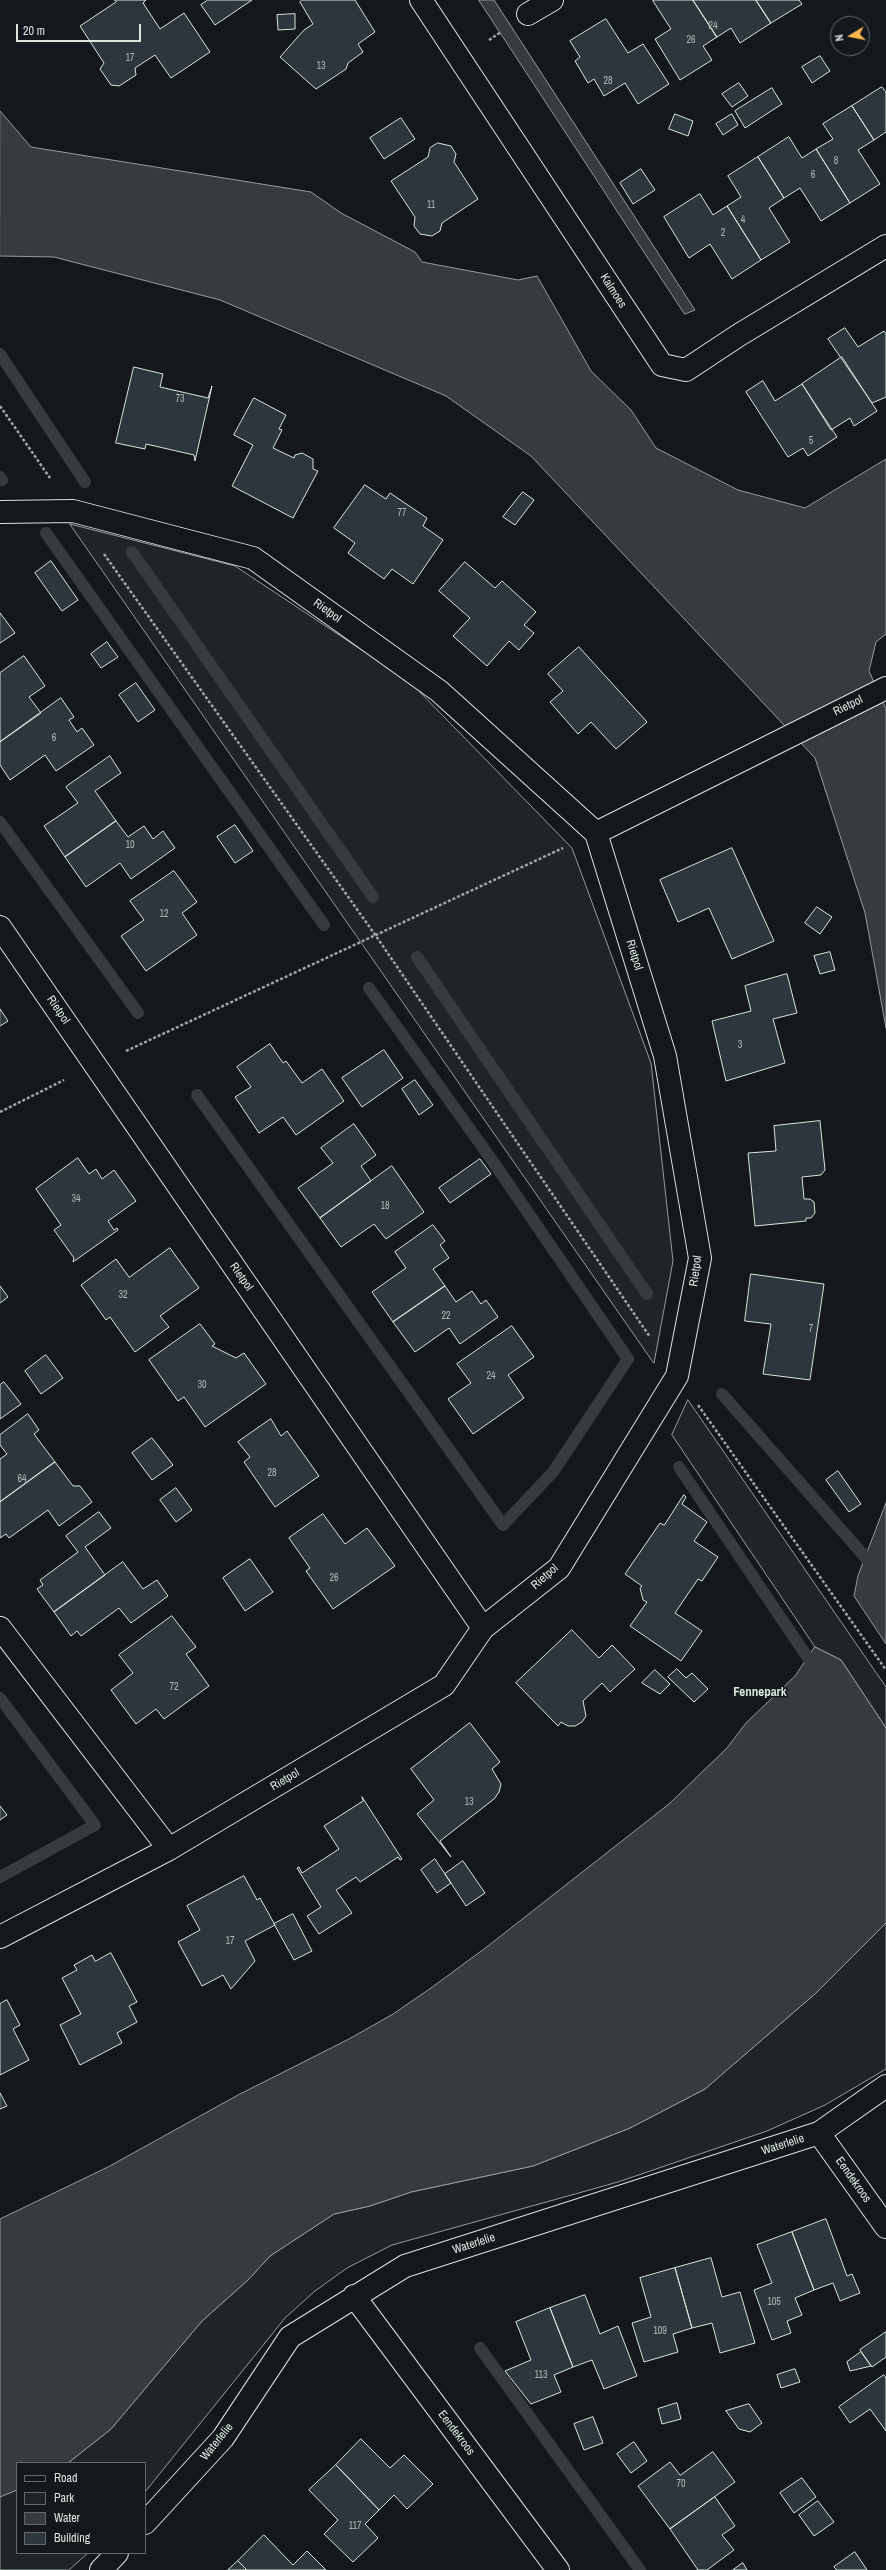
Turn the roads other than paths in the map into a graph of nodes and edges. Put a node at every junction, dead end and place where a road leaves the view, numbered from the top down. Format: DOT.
graph roads {
  1 [pos="421,0"];
  2 [pos="552,0"];
  3 [pos="528,14"];
  4 [pos="886,246"];
  5 [pos="0,512"];
  6 [pos="884,689"];
  7 [pos="596,833"];
  8 [pos="0,927"];
  9 [pos="0,1628"];
  10 [pos="483,1628"];
  11 [pos="169,1849"];
  12 [pos="0,1937"];
  13 [pos="886,2086"];
  14 [pos="819,2133"];
  15 [pos="886,2227"];
  16 [pos="354,2296"];
  17 [pos="146,2521"];
  18 [pos="116,2554"];
  19 [pos="101,2570"];
  20 [pos="558,2570"];
  1 -- 4 [label="street, Kalmoes"];
  2 -- 3 [label="street"];
  5 -- 7 [label="street, Rietpol"];
  6 -- 7 [label="street, Rietpol"];
  7 -- 10 [label="street, Rietpol"];
  8 -- 10 [label="street, Rietpol"];
  9 -- 11 [label="street"];
  10 -- 11 [label="street, Rietpol"];
  11 -- 12 [label="street, Rietpol"];
  13 -- 14 [label="street, Waterlelie"];
  14 -- 15 [label="street, Eendekroos"];
  14 -- 16 [label="street, Waterlelie"];
  16 -- 17 [label="street, Waterlelie"];
  16 -- 20 [label="street, Eendekroos"];
  18 -- 19 [label="street"];
}
